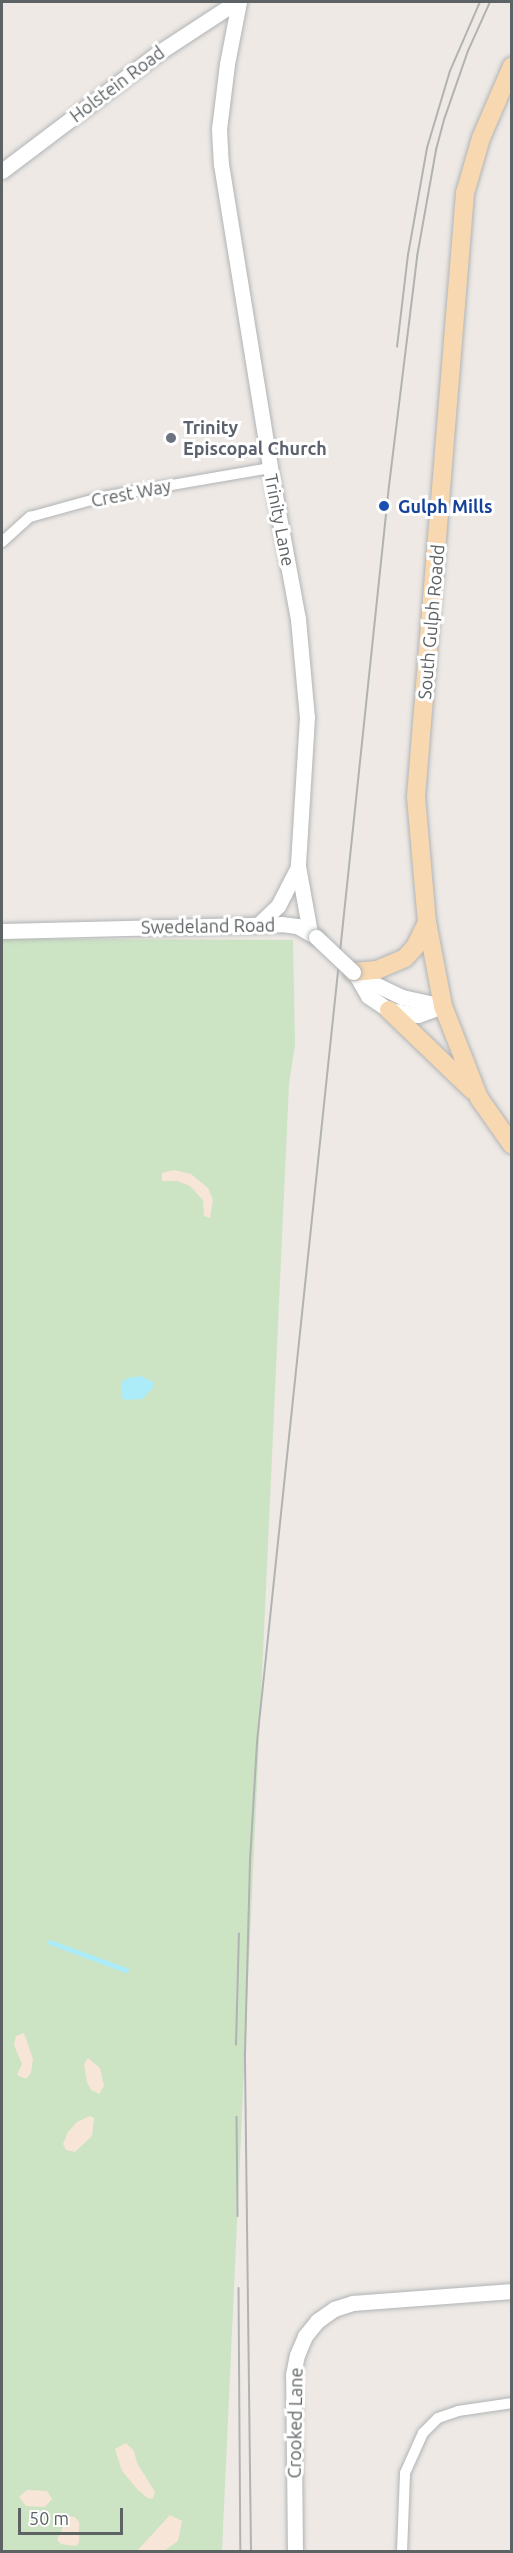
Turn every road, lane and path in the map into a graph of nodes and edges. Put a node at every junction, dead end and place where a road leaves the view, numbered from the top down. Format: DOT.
graph roads {
  1 [pos="237,2"];
  2 [pos="512,66"];
  3 [pos="2,171"];
  4 [pos="270,468"];
  5 [pos="2,542"];
  6 [pos="298,866"];
  7 [pos="426,922"];
  8 [pos="258,925"];
  9 [pos="2,931"];
  10 [pos="313,935"];
  11 [pos="355,974"];
  12 [pos="442,1006"];
  13 [pos="389,1010"];
  14 [pos="479,1098"];
  15 [pos="512,1145"];
  16 [pos="512,2291"];
  17 [pos="512,2403"];
  18 [pos="295,2552"];
  19 [pos="402,2552"];
  1 -- 3 [label="street, Holstein Road"];
  1 -- 4 [label="street, Trinity Lane"];
  2 -- 7 [label="main road, South Gulph Roadd"];
  4 -- 5 [label="street, Crest Way"];
  4 -- 6 [label="street, Trinity Lane"];
  6 -- 8 [label="street"];
  6 -- 10 [label="street, Trinity Lane"];
  7 -- 11 [label="main road"];
  7 -- 12 [label="main road, South Gulph Roadd"];
  8 -- 9 [label="street, Swedeland Road"];
  8 -- 10 [label="street, Swedeland Road"];
  10 -- 11 [label="street, Swedeland Road, bridge"];
  11 -- 12 [label="street, Swedeland Road"];
  11 -- 13 [label="street"];
  12 -- 13 [label="street"];
  12 -- 14 [label="main road, South Gulph Roadd"];
  13 -- 14 [label="main road"];
  14 -- 15 [label="main road"];
  16 -- 18 [label="street, Crooked Lane"];
  17 -- 19 [label="street"];
}
